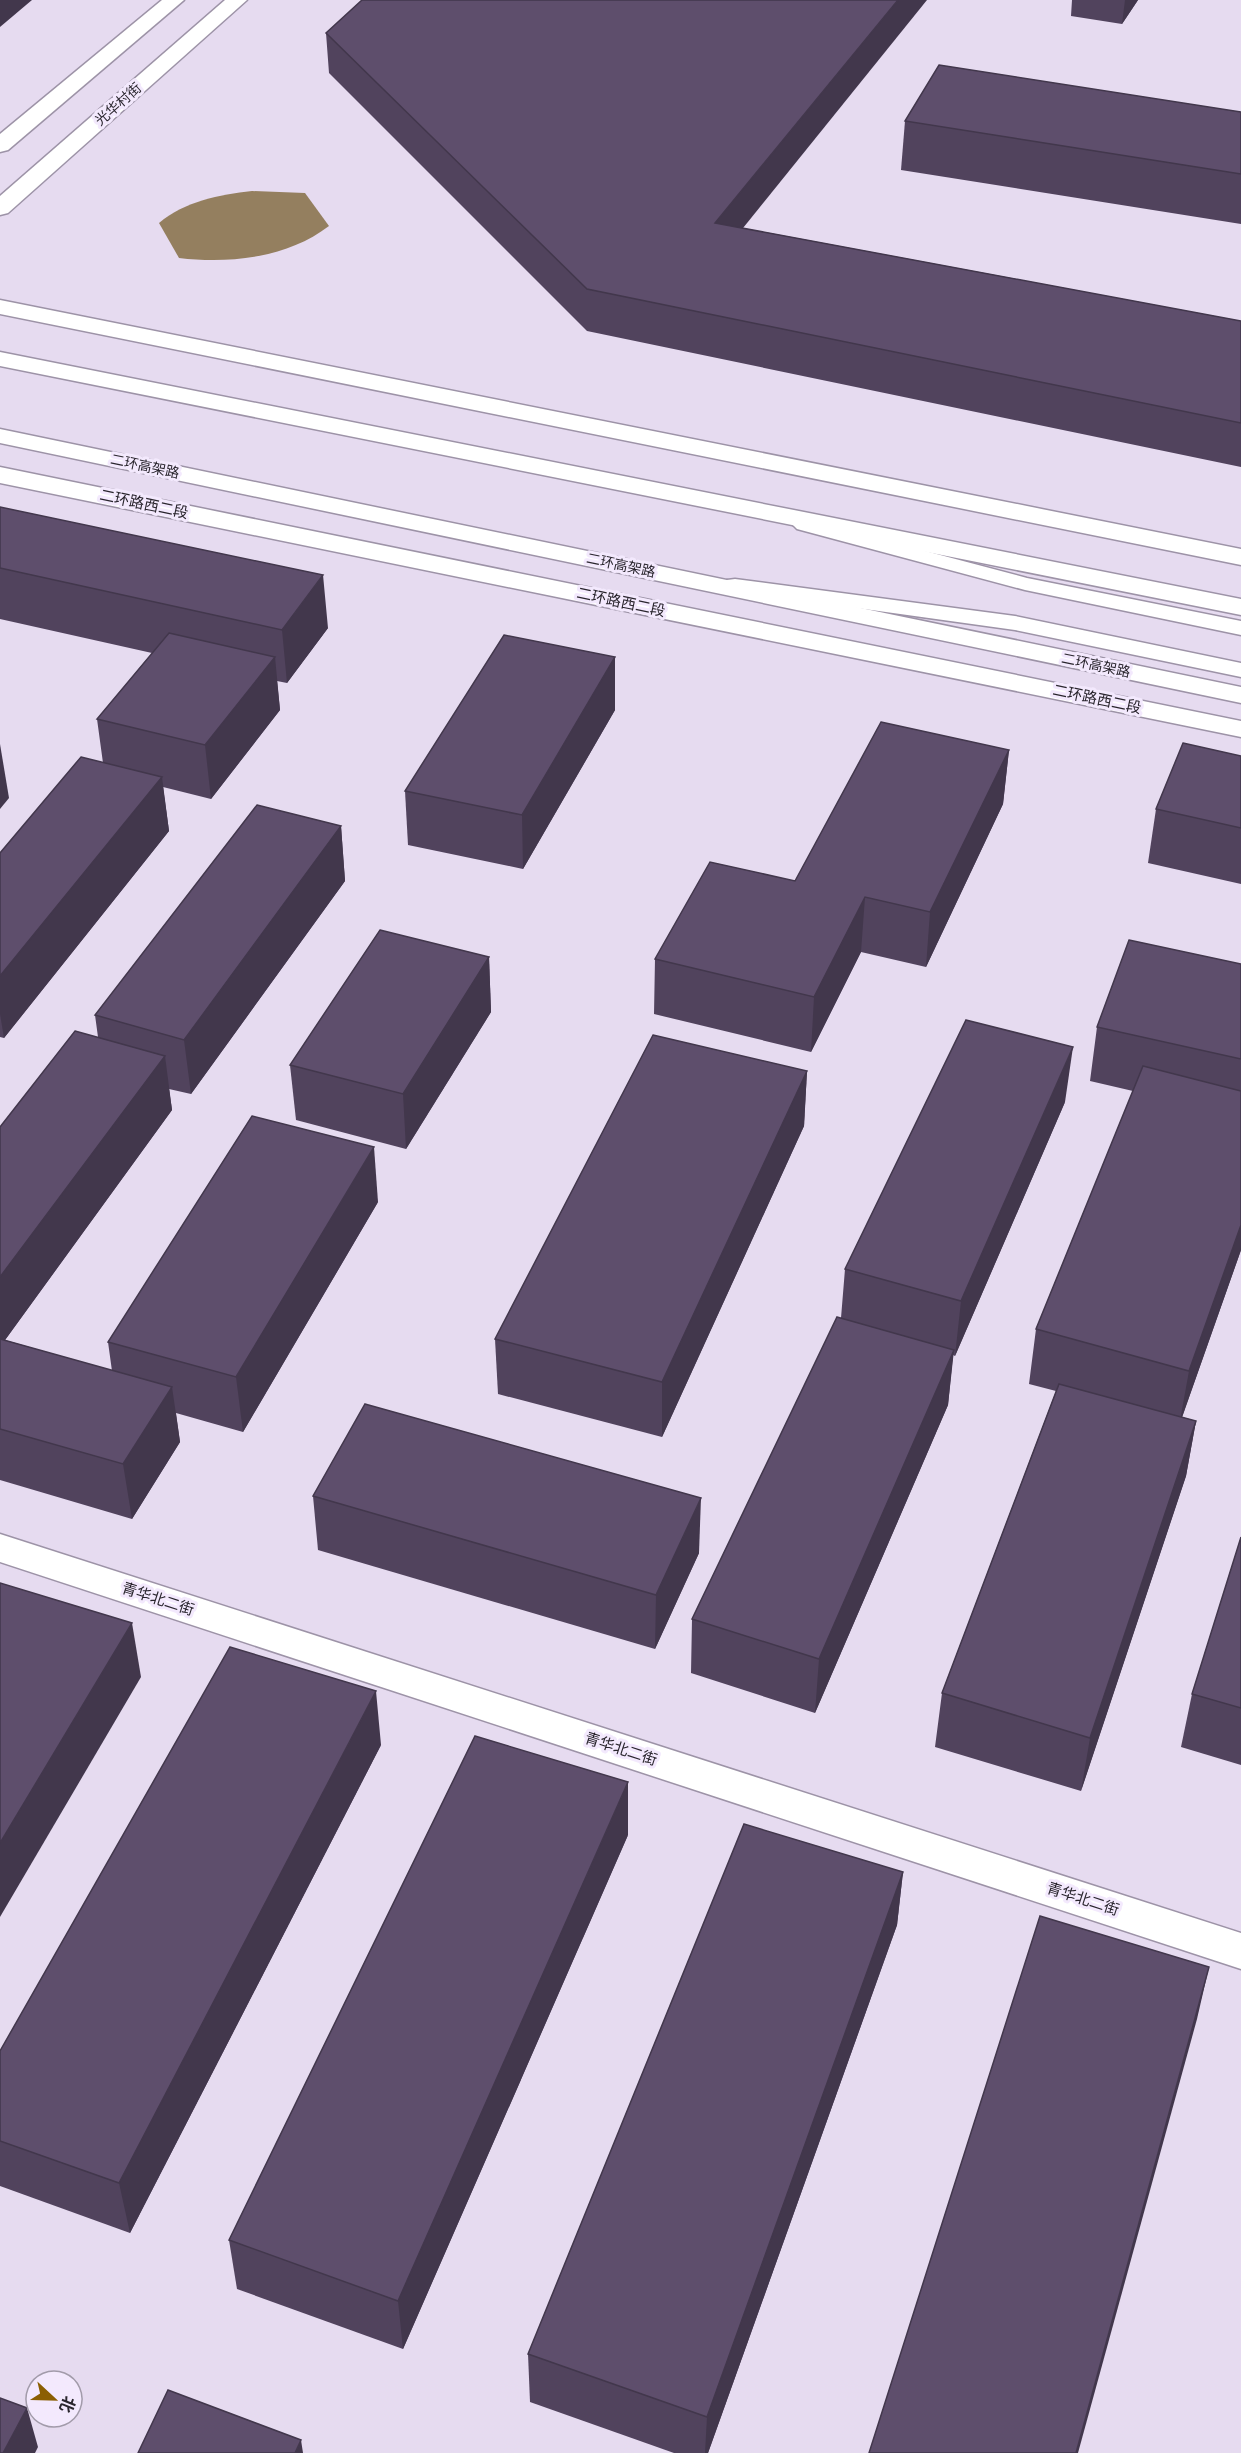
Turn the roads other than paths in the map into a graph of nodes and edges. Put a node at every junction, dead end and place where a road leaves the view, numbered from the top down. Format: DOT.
graph roads {
  1 [pos="174,0"];
  2 [pos="237,0"];
  3 [pos="0,145"];
  4 [pos="0,208"];
  5 [pos="0,307"];
  6 [pos="0,359"];
  7 [pos="0,436"];
  8 [pos="0,475"];
  9 [pos="716,502"];
  10 [pos="1241,557"];
  11 [pos="669,575"];
  12 [pos="1241,607"];
  13 [pos="1241,628"];
  14 [pos="1241,670"];
  15 [pos="1241,695"];
  16 [pos="1241,729"];
  17 [pos="0,1548"];
  18 [pos="1241,1951"];
  1 -- 3 [label="main road"];
  2 -- 4 [label="main road, 光华村街"];
  5 -- 10 [label="main road"];
  6 -- 9 [label="main road"];
  7 -- 11 [label="main road, 二环高架路"];
  8 -- 16 [label="main road, 二环路西二段"];
  9 -- 12 [label="main road"];
  9 -- 13 [label="lane"];
  11 -- 14 [label="lane"];
  11 -- 15 [label="main road, 二环高架路"];
  17 -- 18 [label="main road, 青华北二街"];
}
